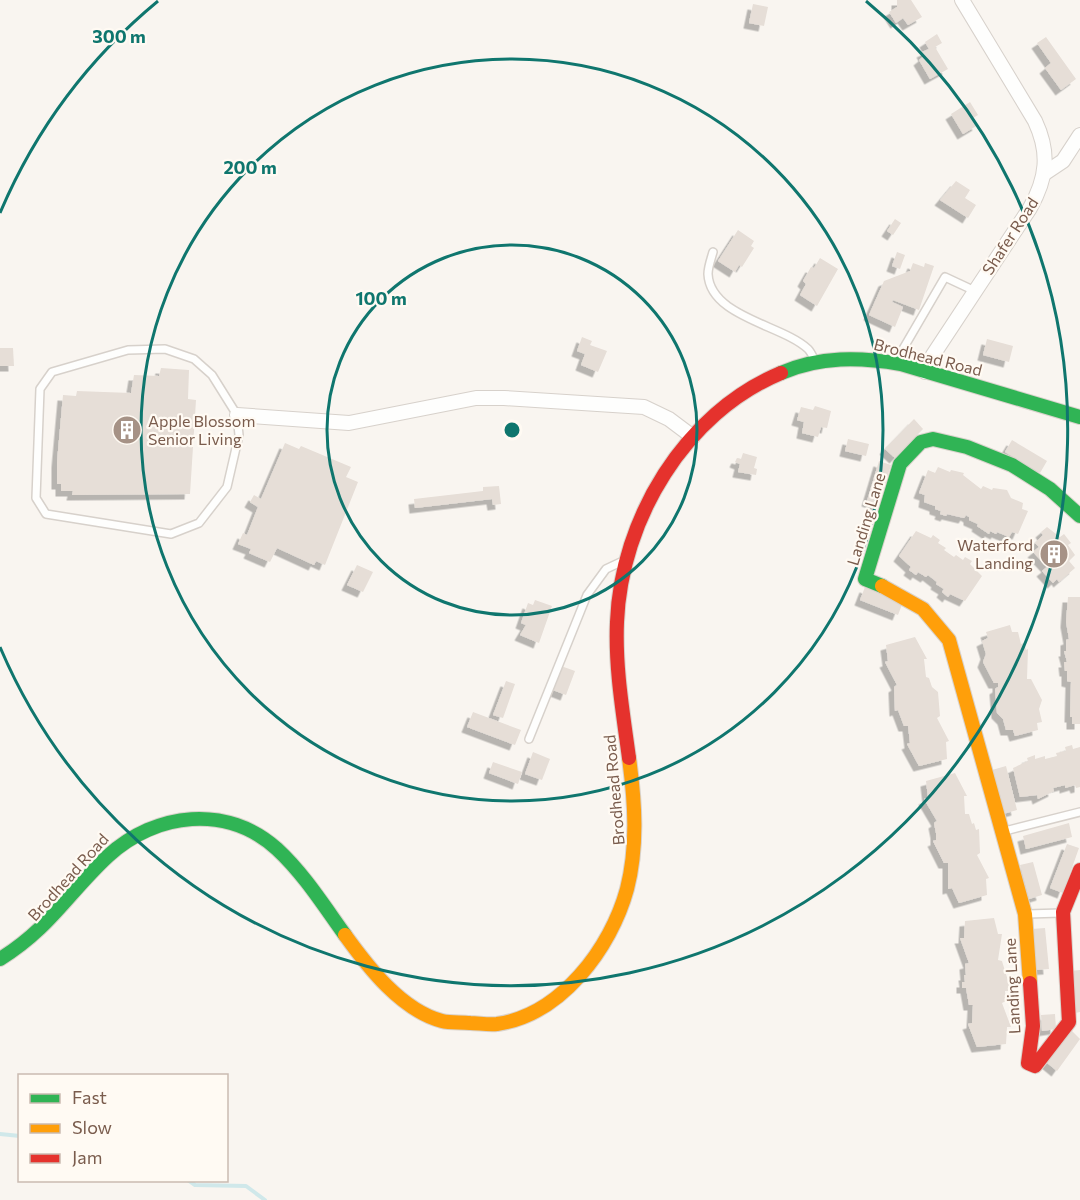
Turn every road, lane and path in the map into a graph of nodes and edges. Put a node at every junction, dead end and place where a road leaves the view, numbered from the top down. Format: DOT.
graph roads {
  1 [pos="962,0"];
  2 [pos="1080,135"];
  3 [pos="1045,173"];
  4 [pos="713,252"];
  5 [pos="975,291"];
  6 [pos="815,361"];
  7 [pos="895,363"];
  8 [pos="926,372"];
  9 [pos="237,415"];
  10 [pos="1080,417"];
  11 [pos="693,436"];
  12 [pos="1079,510"];
  13 [pos="626,560"];
  14 [pos="528,739"];
  15 [pos="1080,812"];
  16 [pos="1002,831"];
  17 [pos="1080,870"];
  18 [pos="1063,912"];
  19 [pos="1025,914"];
  20 [pos="0,959"];
  1 -- 3 [label="street, Shafer Road"];
  2 -- 3 [label="street"];
  3 -- 5 [label="street, Shafer Road"];
  4 -- 6 [label="lane"];
  5 -- 7 [label="lane"];
  5 -- 8 [label="street, Shafer Road"];
  6 -- 7 [label="main road, Brodhead Road"];
  6 -- 11 [label="main road, Brodhead Road"];
  7 -- 8 [label="main road, Brodhead Road"];
  8 -- 10 [label="main road, Brodhead Road"];
  9 -- 9 [label="lane"];
  9 -- 11 [label="street"];
  11 -- 13 [label="main road, Brodhead Road"];
  12 -- 16 [label="main road, Landing Lane"];
  13 -- 14 [label="lane"];
  13 -- 20 [label="main road, Brodhead Road"];
  15 -- 16 [label="lane"];
  16 -- 19 [label="main road, Landing Lane"];
  17 -- 18 [label="main road, Landing Lane"];
  18 -- 19 [label="lane, Landing Lane"];
  18 -- 19 [label="main road, Landing Lane"];
}
